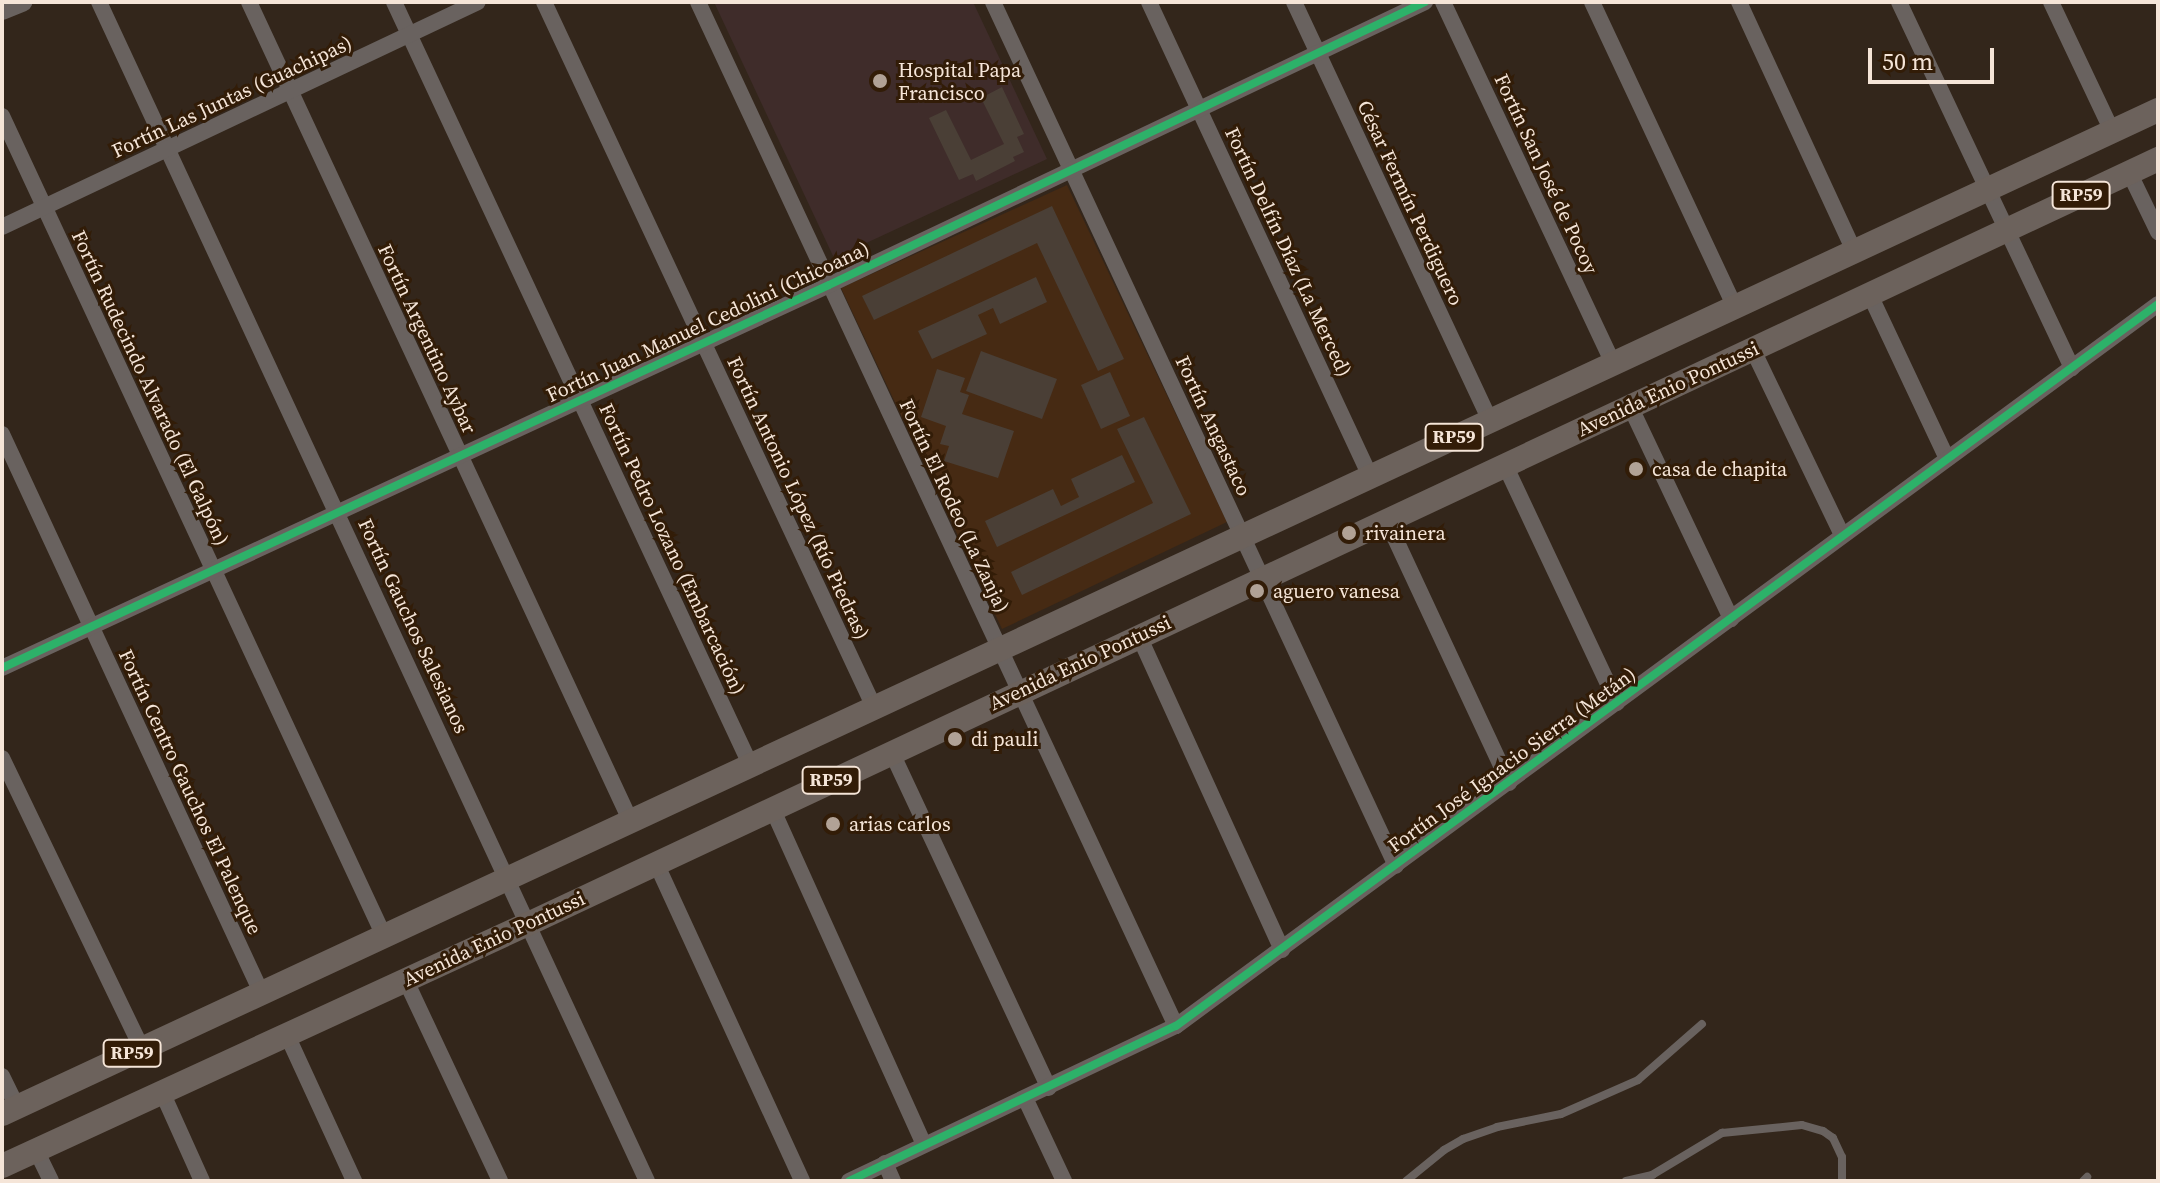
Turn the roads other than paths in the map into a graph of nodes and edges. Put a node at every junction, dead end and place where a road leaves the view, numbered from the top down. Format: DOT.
graph roads {
  1 [pos="22,2"];
  2 [pos="99,2"];
  3 [pos="249,2"];
  4 [pos="394,2"];
  5 [pos="478,2"];
  6 [pos="544,2"];
  7 [pos="698,2"];
  8 [pos="993,2"];
  9 [pos="1149,2"];
  10 [pos="1294,2"];
  11 [pos="1425,2"];
  12 [pos="1443,2"];
  13 [pos="1592,2"];
  14 [pos="1739,2"];
  15 [pos="1899,2"];
  16 [pos="2051,2"];
  17 [pos="2,10"];
  18 [pos="410,34"];
  19 [pos="1318,53"];
  20 [pos="290,91"];
  21 [pos="1198,108"];
  22 [pos="2158,110"];
  23 [pos="2,116"];
  24 [pos="2112,131"];
  25 [pos="168,150"];
  26 [pos="2158,159"];
  27 [pos="1070,168"];
  28 [pos="2129,172"];
  29 [pos="1986,190"];
  30 [pos="45,207"];
  31 [pos="2,227"];
  32 [pos="2005,232"];
  33 [pos="2158,232"];
  34 [pos="1854,251"];
  35 [pos="829,285"];
  36 [pos="1870,295"];
  37 [pos="2158,304"];
  38 [pos="1735,307"];
  39 [pos="703,342"];
  40 [pos="1753,350"];
  41 [pos="1613,363"];
  42 [pos="2072,368"];
  43 [pos="580,398"];
  44 [pos="1630,406"];
  45 [pos="1490,421"];
  46 [pos="2,434"];
  47 [pos="459,454"];
  48 [pos="1947,459"];
  49 [pos="1505,465"];
  50 [pos="1370,476"];
  51 [pos="338,511"];
  52 [pos="1387,521"];
  53 [pos="1842,535"];
  54 [pos="1242,536"];
  55 [pos="212,571"];
  56 [pos="1262,579"];
  57 [pos="1731,619"];
  58 [pos="91,626"];
  59 [pos="1139,636"];
  60 [pos="999,649"];
  61 [pos="2,668"];
  62 [pos="1019,692"];
  63 [pos="1617,703"];
  64 [pos="874,707"];
  65 [pos="891,751"];
  66 [pos="2,758"];
  67 [pos="750,764"];
  68 [pos="1509,783"];
  69 [pos="772,808"];
  70 [pos="631,822"];
  71 [pos="656,863"];
  72 [pos="1396,866"];
  73 [pos="508,878"];
  74 [pos="528,924"];
  75 [pos="384,936"];
  76 [pos="1282,950"];
  77 [pos="406,981"];
  78 [pos="262,994"];
  79 [pos="1702,1024"];
  80 [pos="1176,1026"];
  81 [pos="287,1035"];
  82 [pos="142,1049"];
  83 [pos="2,1076"];
  84 [pos="1049,1088"];
  85 [pos="162,1092"];
  86 [pos="1025,1098"];
  87 [pos="9,1111"];
  88 [pos="924,1144"];
  89 [pos="36,1150"];
  90 [pos="885,1163"];
  91 [pos="2,1166"];
  92 [pos="51,1181"];
  93 [pos="202,1181"];
  94 [pos="354,1181"];
  95 [pos="500,1181"];
  96 [pos="647,1181"];
  97 [pos="802,1181"];
  98 [pos="849,1181"];
  99 [pos="893,1181"];
  100 [pos="1064,1181"];
  101 [pos="1406,1181"];
  102 [pos="1626,1181"];
  103 [pos="1842,1181"];
  1 -- 17 [label="street"];
  2 -- 25 [label="street, Fortín Gauchos Salesianos"];
  3 -- 20 [label="street, Fortín Argentino Aybar"];
  4 -- 18 [label="street, Fortín Pedro Lozano (Embarcación)"];
  5 -- 18 [label="street, Fortín Las Juntas (Guachipas)"];
  6 -- 39 [label="street, Fortín Antonio López (Río Piedras)"];
  7 -- 35 [label="street, Fortín El Rodeo (La Zanja)"];
  8 -- 27 [label="street, Fortín Angastaco"];
  9 -- 21 [label="street, Fortín Delfín Díaz (La Merced)"];
  10 -- 19 [label="street, César Fermín Perdiguero"];
  11 -- 19 [label="street, Fortín Juan Manuel Cedolini (Chicoana)"];
  12 -- 41 [label="street, Fortín San José de Pocoy"];
  13 -- 38 [label="street"];
  14 -- 34 [label="street"];
  15 -- 29 [label="street"];
  16 -- 24 [label="street"];
  18 -- 20 [label="street, Fortín Las Juntas (Guachipas)"];
  18 -- 43 [label="street, Fortín Pedro Lozano (Embarcación)"];
  19 -- 21 [label="street, Fortín Juan Manuel Cedolini (Chicoana)"];
  19 -- 45 [label="street, César Fermín Perdiguero"];
  20 -- 25 [label="street, Fortín Las Juntas (Guachipas)"];
  20 -- 47 [label="street, Fortín Argentino Aybar"];
  21 -- 27 [label="street, Fortín Juan Manuel Cedolini (Chicoana)"];
  21 -- 50 [label="street, Fortín Delfín Díaz (La Merced)"];
  22 -- 24 [label="main road, RP59"];
  23 -- 30 [label="street, Fortín Rudecindo Alvarado (El Galpón)"];
  24 -- 29 [label="main road, RP59"];
  25 -- 30 [label="street, Fortín Las Juntas (Guachipas)"];
  25 -- 51 [label="street, Fortín Gauchos Salesianos"];
  26 -- 28 [label="main road, Avenida Enio Pontussi / RP59"];
  27 -- 35 [label="street, Fortín Juan Manuel Cedolini (Chicoana)"];
  27 -- 54 [label="street, Fortín Angastaco"];
  28 -- 32 [label="main road, Avenida Enio Pontussi / RP59"];
  28 -- 33 [label="street"];
  29 -- 32 [label="street"];
  29 -- 34 [label="main road, RP59"];
  30 -- 31 [label="street, Fortín Las Juntas (Guachipas)"];
  30 -- 55 [label="street, Fortín Rudecindo Alvarado (El Galpón)"];
  32 -- 36 [label="main road, Avenida Enio Pontussi / RP59"];
  32 -- 42 [label="street"];
  34 -- 38 [label="main road, RP59"];
  35 -- 39 [label="street, Fortín Juan Manuel Cedolini (Chicoana)"];
  35 -- 60 [label="street, Fortín El Rodeo (La Zanja)"];
  36 -- 40 [label="main road, Avenida Enio Pontussi / RP59"];
  36 -- 48 [label="street"];
  37 -- 42 [label="street, Fortín José Ignacio Sierra (Metán)"];
  38 -- 41 [label="main road, RP59"];
  39 -- 43 [label="street, Fortín Juan Manuel Cedolini (Chicoana)"];
  39 -- 64 [label="street, Fortín Antonio López (Río Piedras)"];
  40 -- 44 [label="main road, Avenida Enio Pontussi / RP59"];
  40 -- 53 [label="street"];
  41 -- 45 [label="main road, RP59"];
  42 -- 48 [label="street, Fortín José Ignacio Sierra (Metán)"];
  43 -- 47 [label="street, Fortín Juan Manuel Cedolini (Chicoana)"];
  43 -- 67 [label="street, Fortín Pedro Lozano (Embarcación)"];
  44 -- 49 [label="main road, Avenida Enio Pontussi / RP59"];
  44 -- 57 [label="street"];
  45 -- 50 [label="main road, RP59"];
  46 -- 58 [label="street, Fortín Centro Gauchos El Palenque"];
  47 -- 51 [label="street, Fortín Juan Manuel Cedolini (Chicoana)"];
  47 -- 70 [label="street, Fortín Argentino Aybar"];
  48 -- 53 [label="street, Fortín José Ignacio Sierra (Metán)"];
  49 -- 52 [label="main road, Avenida Enio Pontussi / RP59"];
  49 -- 63 [label="street"];
  50 -- 54 [label="main road, RP59"];
  51 -- 55 [label="street, Fortín Juan Manuel Cedolini (Chicoana)"];
  51 -- 73 [label="street, Fortín Gauchos Salesianos"];
  52 -- 56 [label="main road, Avenida Enio Pontussi / RP59"];
  52 -- 68 [label="street"];
  53 -- 57 [label="street, Fortín José Ignacio Sierra (Metán)"];
  54 -- 56 [label="street, Fortín Angastaco"];
  54 -- 60 [label="main road, RP59"];
  55 -- 58 [label="street, Fortín Juan Manuel Cedolini (Chicoana)"];
  55 -- 75 [label="street, Fortín Rudecindo Alvarado (El Galpón)"];
  56 -- 59 [label="main road, Avenida Enio Pontussi / RP59"];
  56 -- 72 [label="street, Fortín Angastaco"];
  57 -- 63 [label="street, Fortín José Ignacio Sierra (Metán)"];
  58 -- 61 [label="street, Fortín Juan Manuel Cedolini (Chicoana)"];
  58 -- 78 [label="street, Fortín Centro Gauchos El Palenque"];
  59 -- 62 [label="main road, Avenida Enio Pontussi / RP59"];
  59 -- 76 [label="street"];
  60 -- 62 [label="street, Fortín El Rodeo (La Zanja)"];
  60 -- 64 [label="main road, RP59"];
  62 -- 65 [label="main road, Avenida Enio Pontussi / RP59"];
  62 -- 80 [label="street, Fortín El Rodeo (La Zanja)"];
  63 -- 68 [label="street, Fortín José Ignacio Sierra (Metán)"];
  64 -- 67 [label="main road, RP59"];
  65 -- 69 [label="main road, Avenida Enio Pontussi / RP59"];
  65 -- 84 [label="street"];
  66 -- 82 [label="street"];
  67 -- 70 [label="main road, RP59"];
  68 -- 72 [label="street, Fortín José Ignacio Sierra (Metán)"];
  69 -- 71 [label="main road, Avenida Enio Pontussi / RP59"];
  69 -- 88 [label="street"];
  70 -- 73 [label="main road, RP59"];
  71 -- 74 [label="main road, Avenida Enio Pontussi / RP59"];
  71 -- 97 [label="street"];
  72 -- 76 [label="street, Fortín José Ignacio Sierra (Metán)"];
  73 -- 74 [label="street, Fortín Gauchos Salesianos"];
  73 -- 75 [label="main road, RP59"];
  74 -- 77 [label="main road, Avenida Enio Pontussi / RP59"];
  74 -- 96 [label="street, Fortín Gauchos Salesianos"];
  75 -- 78 [label="main road, RP59"];
  76 -- 80 [label="street, Fortín José Ignacio Sierra (Metán)"];
  77 -- 81 [label="main road, Avenida Enio Pontussi / RP59"];
  77 -- 95 [label="street"];
  78 -- 82 [label="main road, RP59"];
  79 -- 101 [label="lane"];
  80 -- 84 [label="street, Fortín José Ignacio Sierra (Metán)"];
  81 -- 85 [label="main road, Avenida Enio Pontussi / RP59"];
  81 -- 94 [label="street"];
  82 -- 87 [label="main road, RP59"];
  83 -- 87 [label="street"];
  84 -- 86 [label="street, Fortín José Ignacio Sierra (Metán)"];
  85 -- 89 [label="main road, Avenida Enio Pontussi / RP59"];
  85 -- 93 [label="street"];
  86 -- 88 [label="street, Fortín José Ignacio Sierra (Metán)"];
  86 -- 100 [label="street"];
  88 -- 90 [label="street, Fortín José Ignacio Sierra (Metán)"];
  89 -- 91 [label="main road, Avenida Enio Pontussi / RP59"];
  89 -- 92 [label="street"];
  90 -- 98 [label="street, Fortín José Ignacio Sierra (Metán)"];
  90 -- 99 [label="street"];
  102 -- 103 [label="lane"];
}
